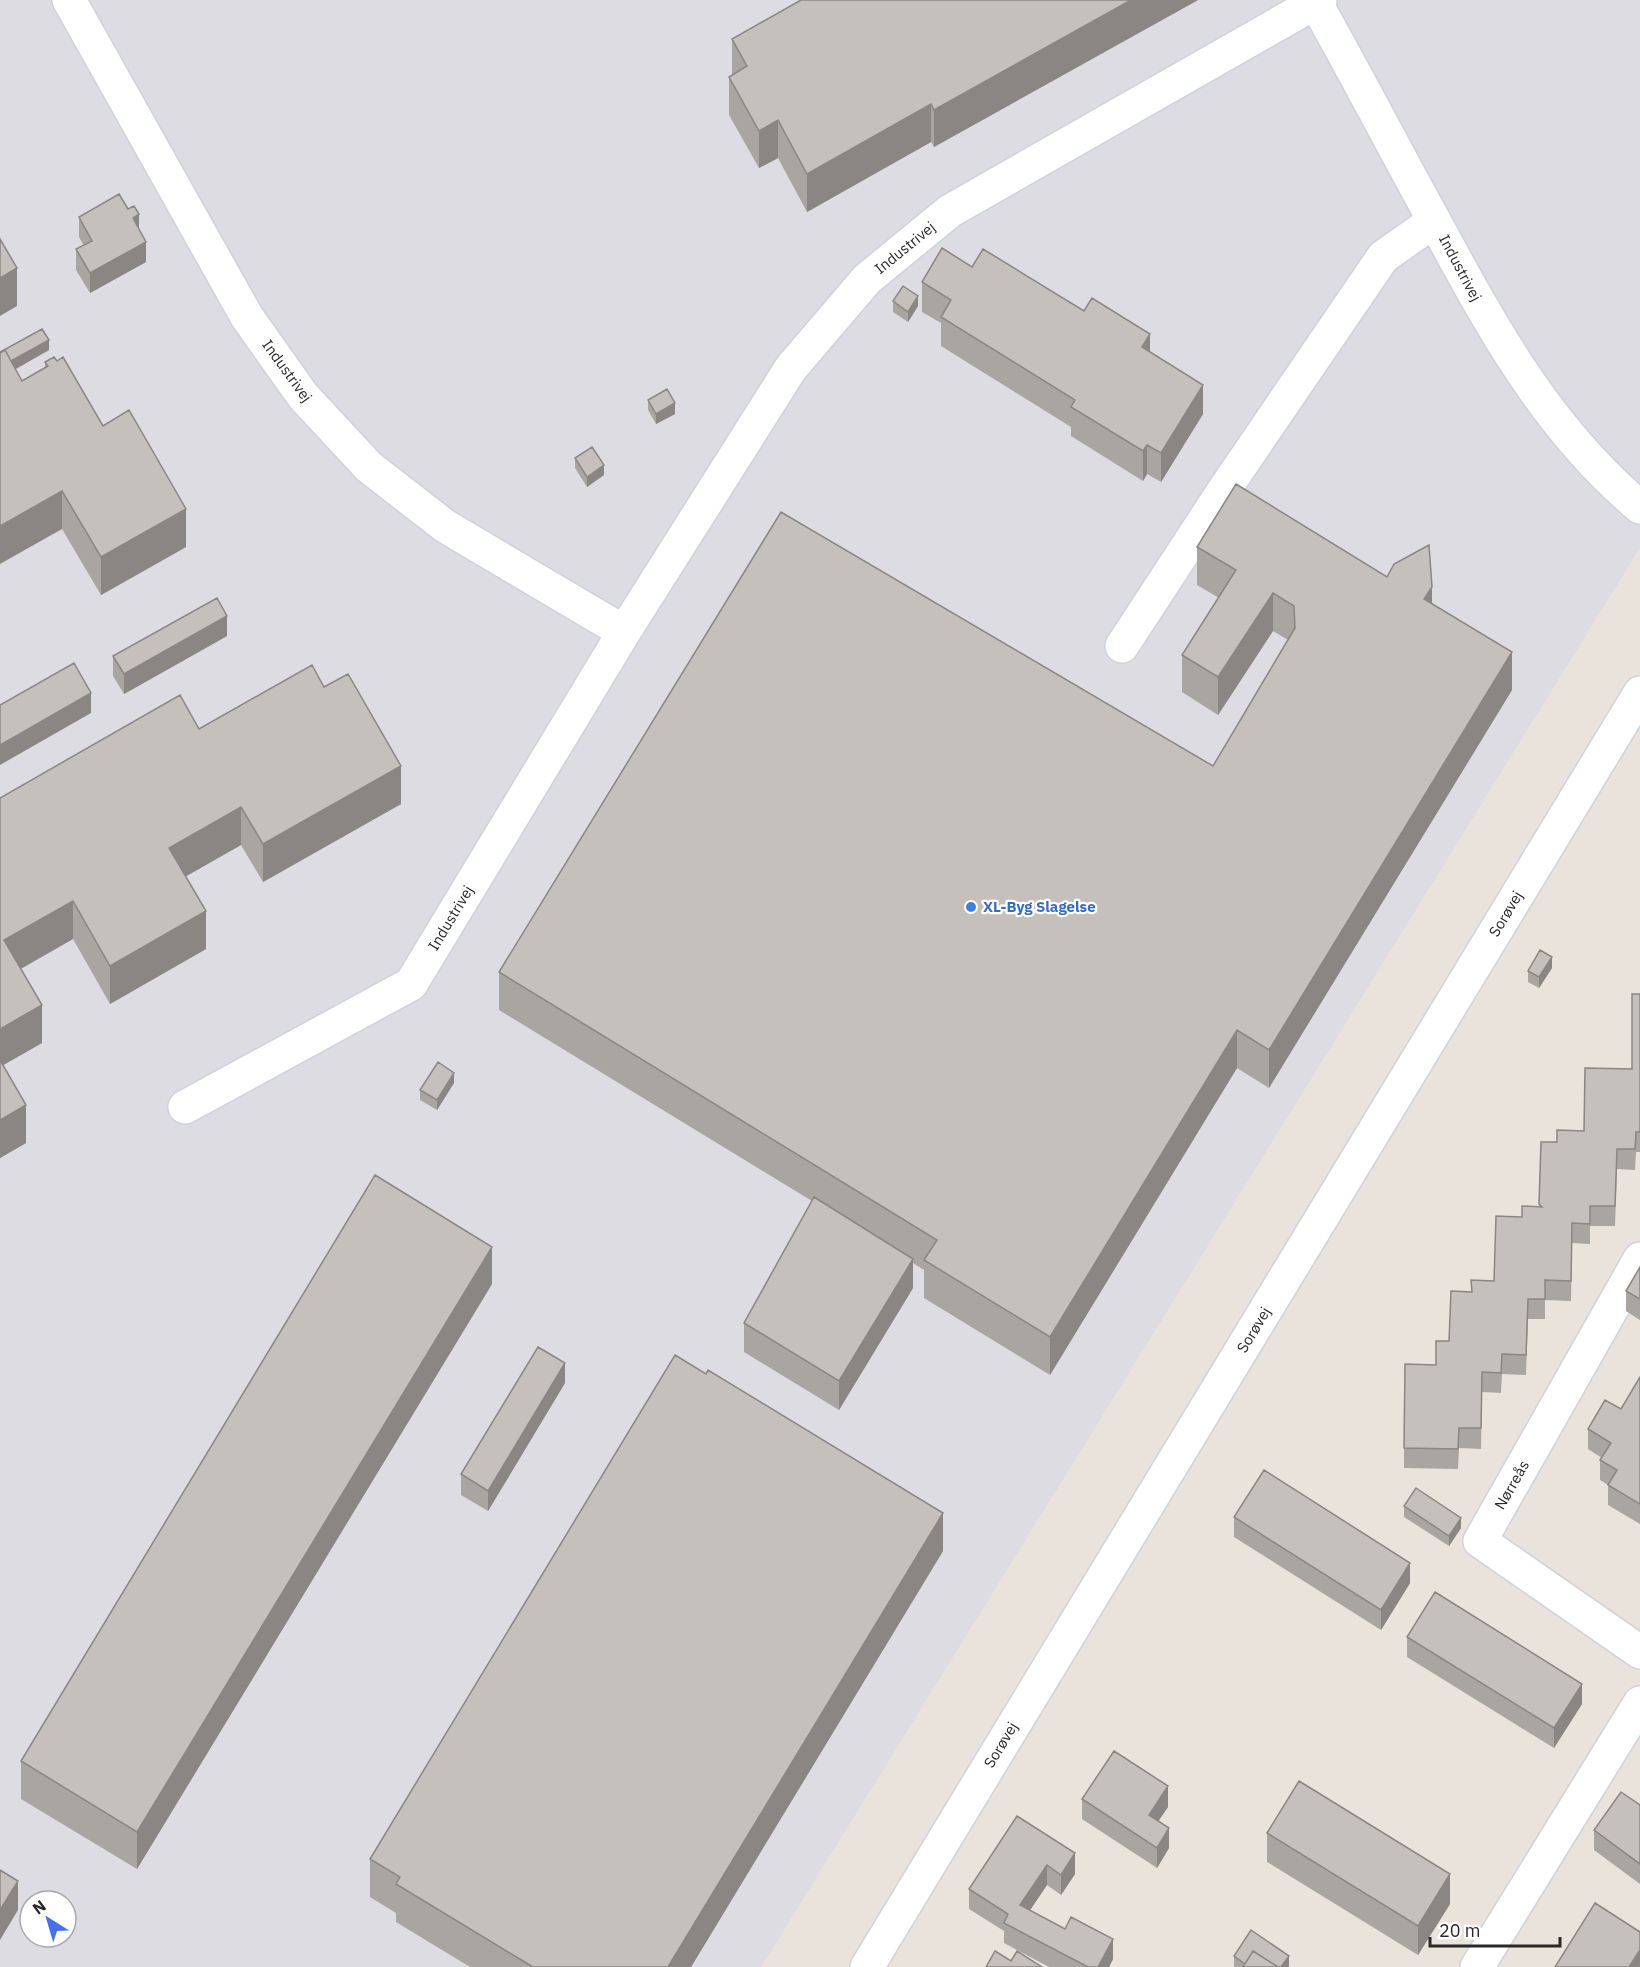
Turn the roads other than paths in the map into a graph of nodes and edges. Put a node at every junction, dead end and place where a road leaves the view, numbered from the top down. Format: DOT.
graph roads {
  1 [pos="69,0"];
  2 [pos="1316,1"];
  3 [pos="1434,221"];
  4 [pos="1640,507"];
  5 [pos="624,632"];
  6 [pos="1122,646"];
  7 [pos="1640,693"];
  8 [pos="185,1107"];
  9 [pos="1640,1259"];
  10 [pos="1640,1652"];
  11 [pos="1640,1703"];
  12 [pos="867,1967"];
  13 [pos="1477,1967"];
  1 -- 5 [label="street, Industrivej"];
  2 -- 3 [label="street, Industrivej"];
  2 -- 5 [label="street, Industrivej"];
  3 -- 4 [label="street, Industrivej"];
  3 -- 6 [label="street"];
  5 -- 8 [label="street, Industrivej"];
  7 -- 12 [label="street, Sorøvej"];
  9 -- 10 [label="street, Nørreås"];
  11 -- 13 [label="street"];
}
